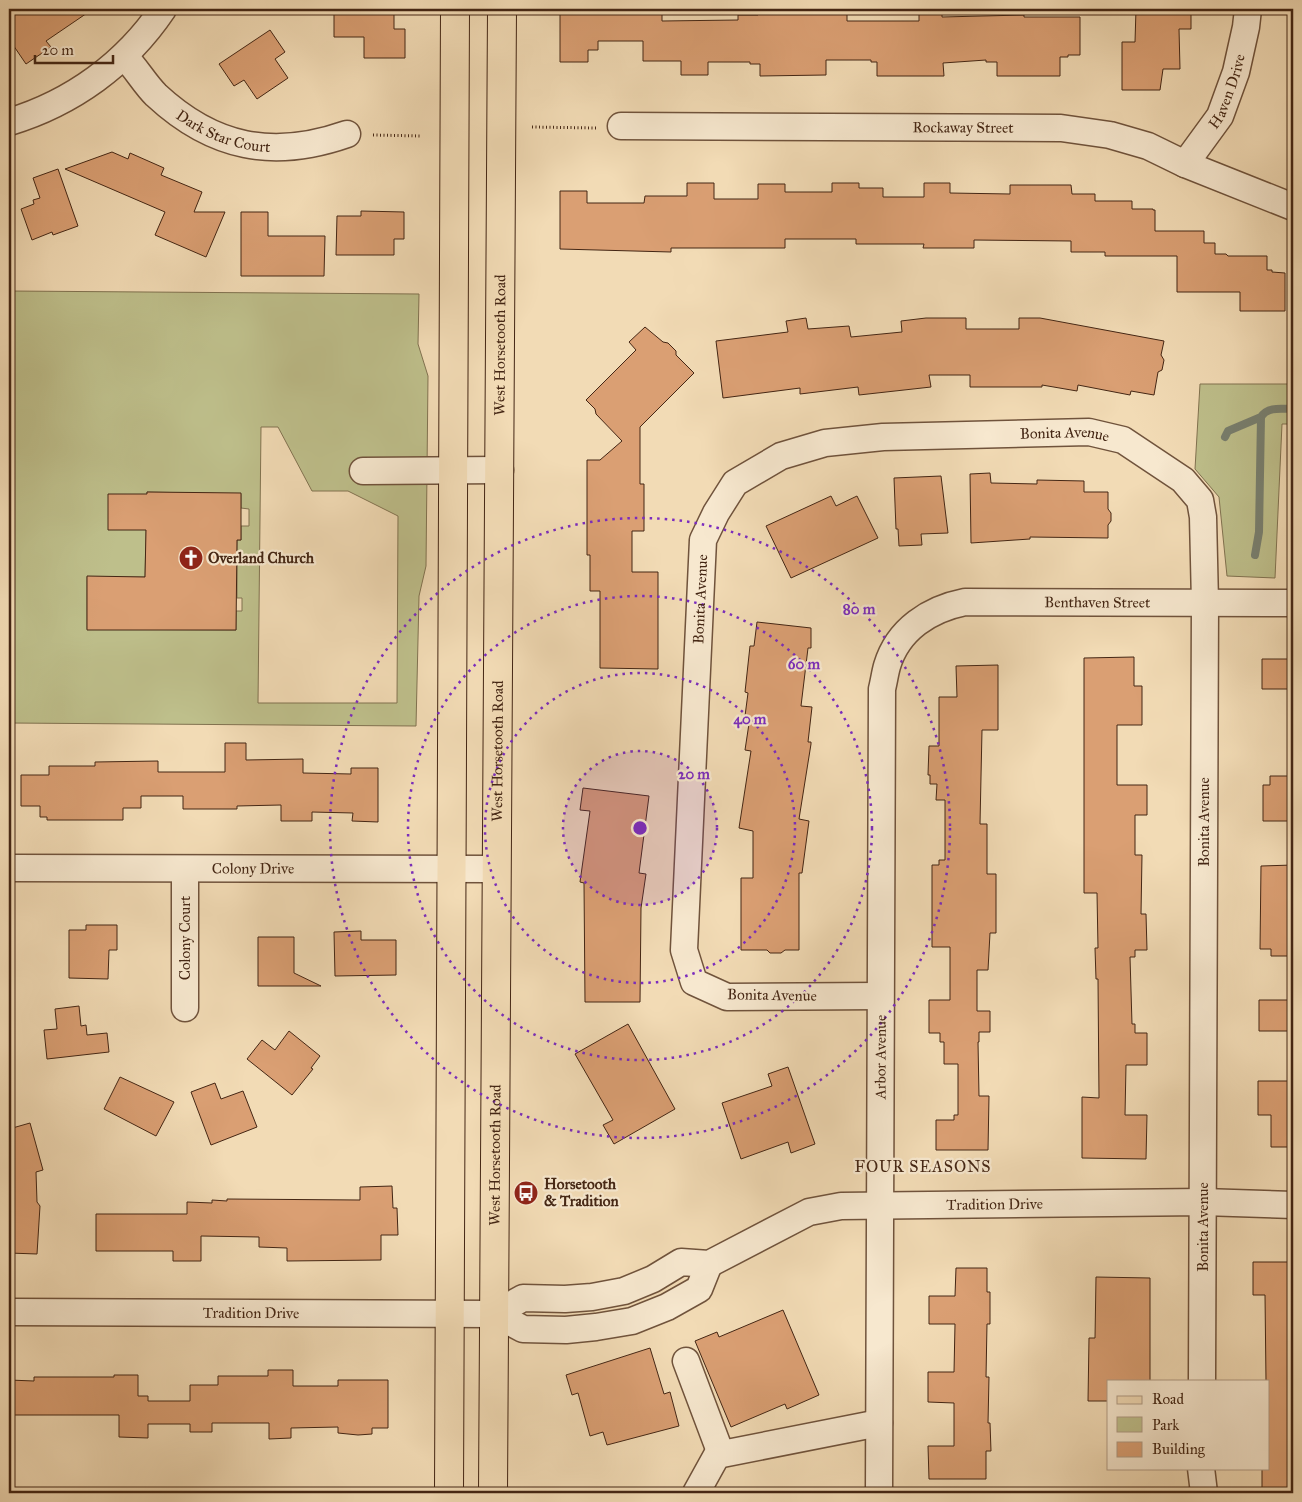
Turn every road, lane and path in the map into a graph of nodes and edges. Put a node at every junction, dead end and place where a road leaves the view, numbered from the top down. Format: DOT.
graph roads {
  1 [pos="163,9"];
  2 [pos="454,9"];
  3 [pos="502,9"];
  4 [pos="1248,9"];
  5 [pos="124,56"];
  6 [pos="9,122"];
  7 [pos="621,126"];
  8 [pos="532,128"];
  9 [pos="347,134"];
  10 [pos="393,135"];
  11 [pos="422,136"];
  12 [pos="1185,164"];
  13 [pos="1293,207"];
  14 [pos="453,470"];
  15 [pos="500,470"];
  16 [pos="363,471"];
  17 [pos="1205,603"];
  18 [pos="1293,603"];
  19 [pos="910,629"];
  20 [pos="9,868"];
  21 [pos="185,869"];
  22 [pos="452,869"];
  23 [pos="496,869"];
  24 [pos="880,996"];
  25 [pos="184,1008"];
  26 [pos="1204,1202"];
  27 [pos="1293,1205"];
  28 [pos="880,1206"];
  29 [pos="9,1312"];
  30 [pos="450,1313"];
  31 [pos="495,1314"];
  32 [pos="686,1361"];
  33 [pos="1202,1380"];
  34 [pos="879,1423"];
  35 [pos="721,1454"];
  36 [pos="1201,1470"];
  37 [pos="448,1493"];
  38 [pos="494,1493"];
  39 [pos="696,1493"];
  40 [pos="879,1493"];
  41 [pos="1204,1493"];
  1 -- 5 [label="street"];
  2 -- 14 [label="main road"];
  3 -- 15 [label="main road, West Horsetooth Road"];
  4 -- 12 [label="street, Haven Drive"];
  5 -- 6 [label="street"];
  5 -- 9 [label="street, Dark Star Court"];
  7 -- 8 [label="path"];
  7 -- 12 [label="street, Rockaway Street"];
  10 -- 11 [label="path"];
  12 -- 13 [label="street, Rockaway Street"];
  14 -- 15 [label="street"];
  14 -- 16 [label="street"];
  14 -- 22 [label="main road"];
  15 -- 23 [label="main road, West Horsetooth Road"];
  17 -- 18 [label="street, Benthaven Street"];
  17 -- 19 [label="street, Benthaven Street"];
  17 -- 24 [label="street, Bonita Avenue"];
  17 -- 26 [label="street, Bonita Avenue"];
  19 -- 24 [label="street, Arbor Avenue"];
  20 -- 21 [label="street, Colony Drive"];
  21 -- 22 [label="street, Colony Drive"];
  21 -- 25 [label="street, Colony Court"];
  22 -- 23 [label="street, Colony Drive"];
  22 -- 30 [label="main road"];
  23 -- 31 [label="main road, West Horsetooth Road"];
  24 -- 28 [label="street, Arbor Avenue"];
  26 -- 27 [label="street, Tradition Drive"];
  26 -- 28 [label="street, Tradition Drive"];
  26 -- 33 [label="street, Bonita Avenue"];
  28 -- 31 [label="street, Tradition Drive"];
  28 -- 34 [label="street, Arbor Avenue"];
  29 -- 30 [label="street, Tradition Drive"];
  30 -- 31 [label="street, Tradition Drive"];
  30 -- 37 [label="main road"];
  31 -- 38 [label="main road, West Horsetooth Road"];
  32 -- 35 [label="street"];
  34 -- 35 [label="street"];
  34 -- 40 [label="street, Arbor Avenue"];
  35 -- 39 [label="street"];
  36 -- 41 [label="street"];
}
